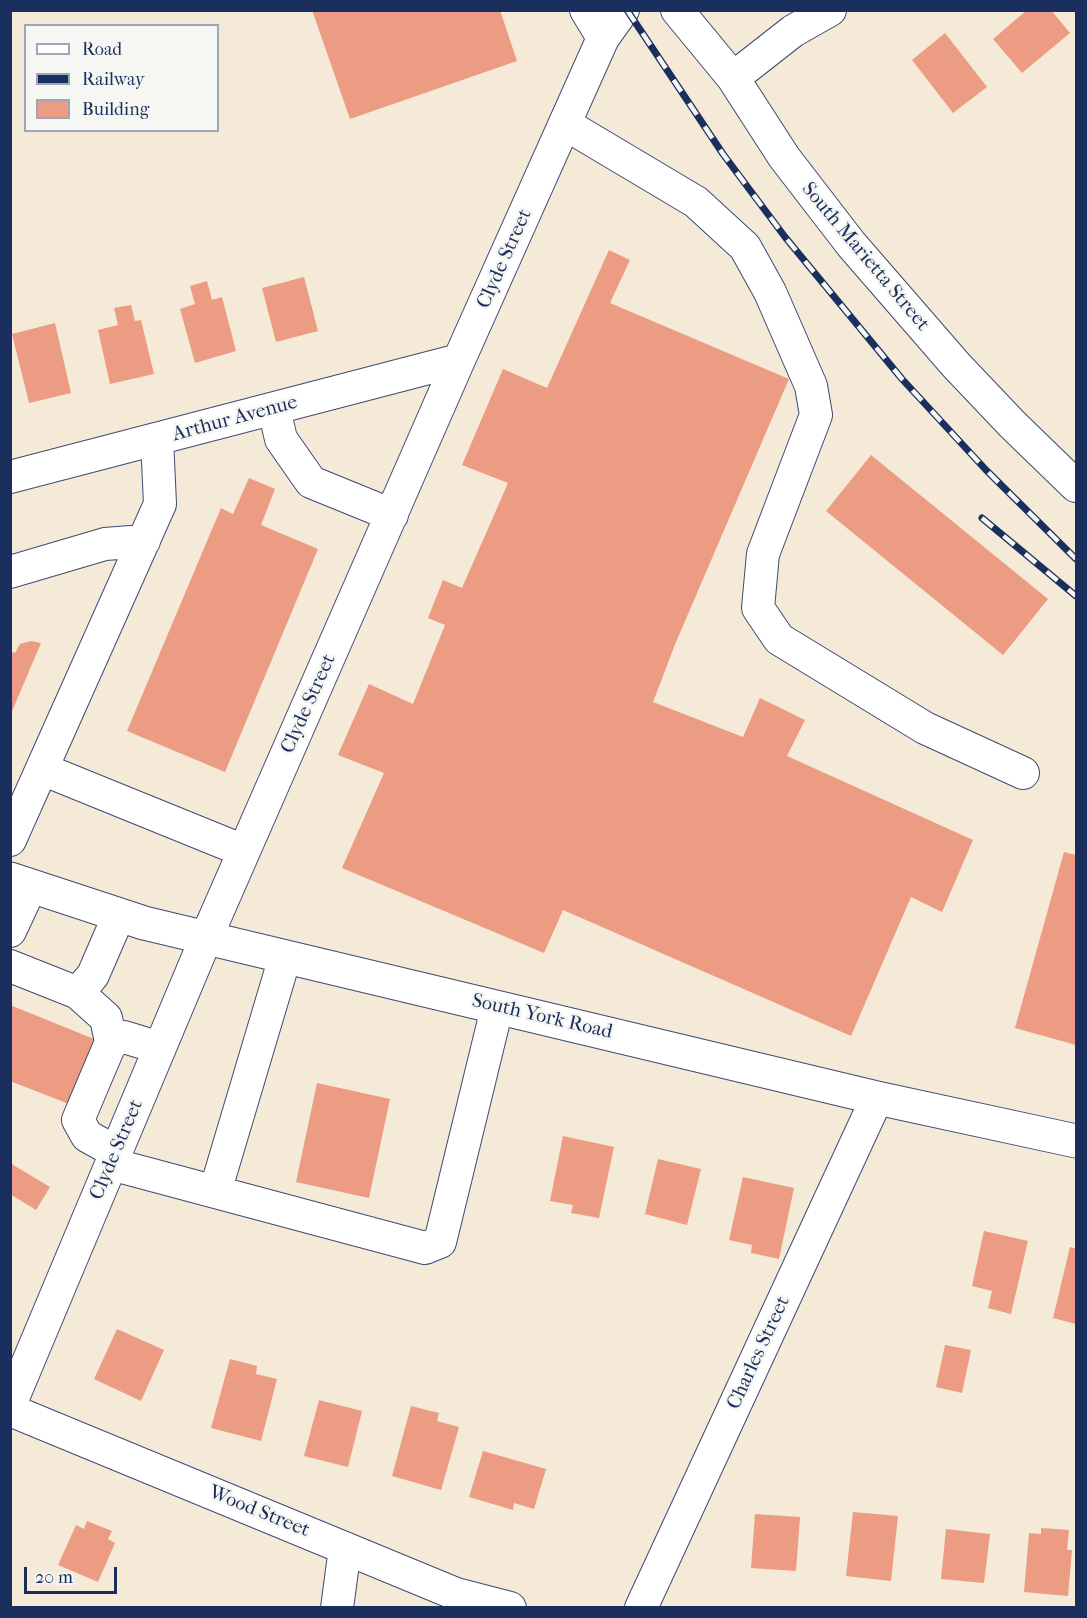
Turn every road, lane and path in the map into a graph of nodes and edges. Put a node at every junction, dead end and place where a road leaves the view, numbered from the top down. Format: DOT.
graph roads {
  1 [pos="586,10"];
  2 [pos="623,10"];
  3 [pos="676,10"];
  4 [pos="830,10"];
  5 [pos="603,38"];
  6 [pos="733,78"];
  7 [pos="565,124"];
  8 [pos="459,360"];
  9 [pos="274,409"];
  10 [pos="157,440"];
  11 [pos="10,477"];
  12 [pos="1077,486"];
  13 [pos="392,515"];
  14 [pos="144,540"];
  15 [pos="10,572"];
  16 [pos="1023,773"];
  17 [pos="29,778"];
  18 [pos="10,840"];
  19 [pos="244,851"];
  20 [pos="21,882"];
  21 [pos="119,915"];
  22 [pos="10,931"];
  23 [pos="206,938"];
  24 [pos="285,957"];
  25 [pos="10,966"];
  26 [pos="78,993"];
  27 [pos="497,1008"];
  28 [pos="111,1042"];
  29 [pos="160,1048"];
  30 [pos="877,1098"];
  31 [pos="1077,1141"];
  32 [pos="114,1158"];
  33 [pos="215,1192"];
  34 [pos="10,1405"];
  35 [pos="10,1410"];
  36 [pos="345,1548"];
  37 [pos="338,1608"];
  38 [pos="510,1608"];
  39 [pos="641,1608"];
  1 -- 5 [label="street"];
  2 -- 5 [label="street, Clyde Street"];
  3 -- 6 [label="street, South Marietta Street"];
  4 -- 6 [label="street"];
  5 -- 7 [label="street, Clyde Street"];
  6 -- 12 [label="street, South Marietta Street"];
  7 -- 8 [label="street, Clyde Street"];
  7 -- 16 [label="street"];
  8 -- 9 [label="street, Arthur Avenue"];
  8 -- 13 [label="street, Clyde Street"];
  9 -- 10 [label="street, Arthur Avenue"];
  9 -- 13 [label="street"];
  10 -- 11 [label="street, Arthur Avenue"];
  10 -- 14 [label="street"];
  13 -- 19 [label="street, Clyde Street"];
  14 -- 15 [label="street"];
  14 -- 17 [label="street"];
  17 -- 18 [label="street"];
  17 -- 19 [label="street"];
  19 -- 23 [label="street, Clyde Street"];
  20 -- 21 [label="main road, South York Road"];
  20 -- 22 [label="street"];
  21 -- 23 [label="main road, South York Road"];
  21 -- 26 [label="street"];
  23 -- 24 [label="main road, South York Road"];
  23 -- 29 [label="street, Clyde Street"];
  24 -- 27 [label="main road, South York Road"];
  24 -- 33 [label="street"];
  25 -- 26 [label="street"];
  26 -- 28 [label="street"];
  27 -- 30 [label="main road, South York Road"];
  27 -- 33 [label="street"];
  28 -- 29 [label="street"];
  28 -- 32 [label="street"];
  29 -- 32 [label="street, Clyde Street"];
  30 -- 31 [label="main road, South York Road"];
  30 -- 39 [label="street, Charles Street"];
  32 -- 33 [label="street"];
  32 -- 34 [label="street, Clyde Street"];
  35 -- 36 [label="street, Wood Street"];
  36 -- 37 [label="street"];
  36 -- 38 [label="street, Wood Street"];
}
